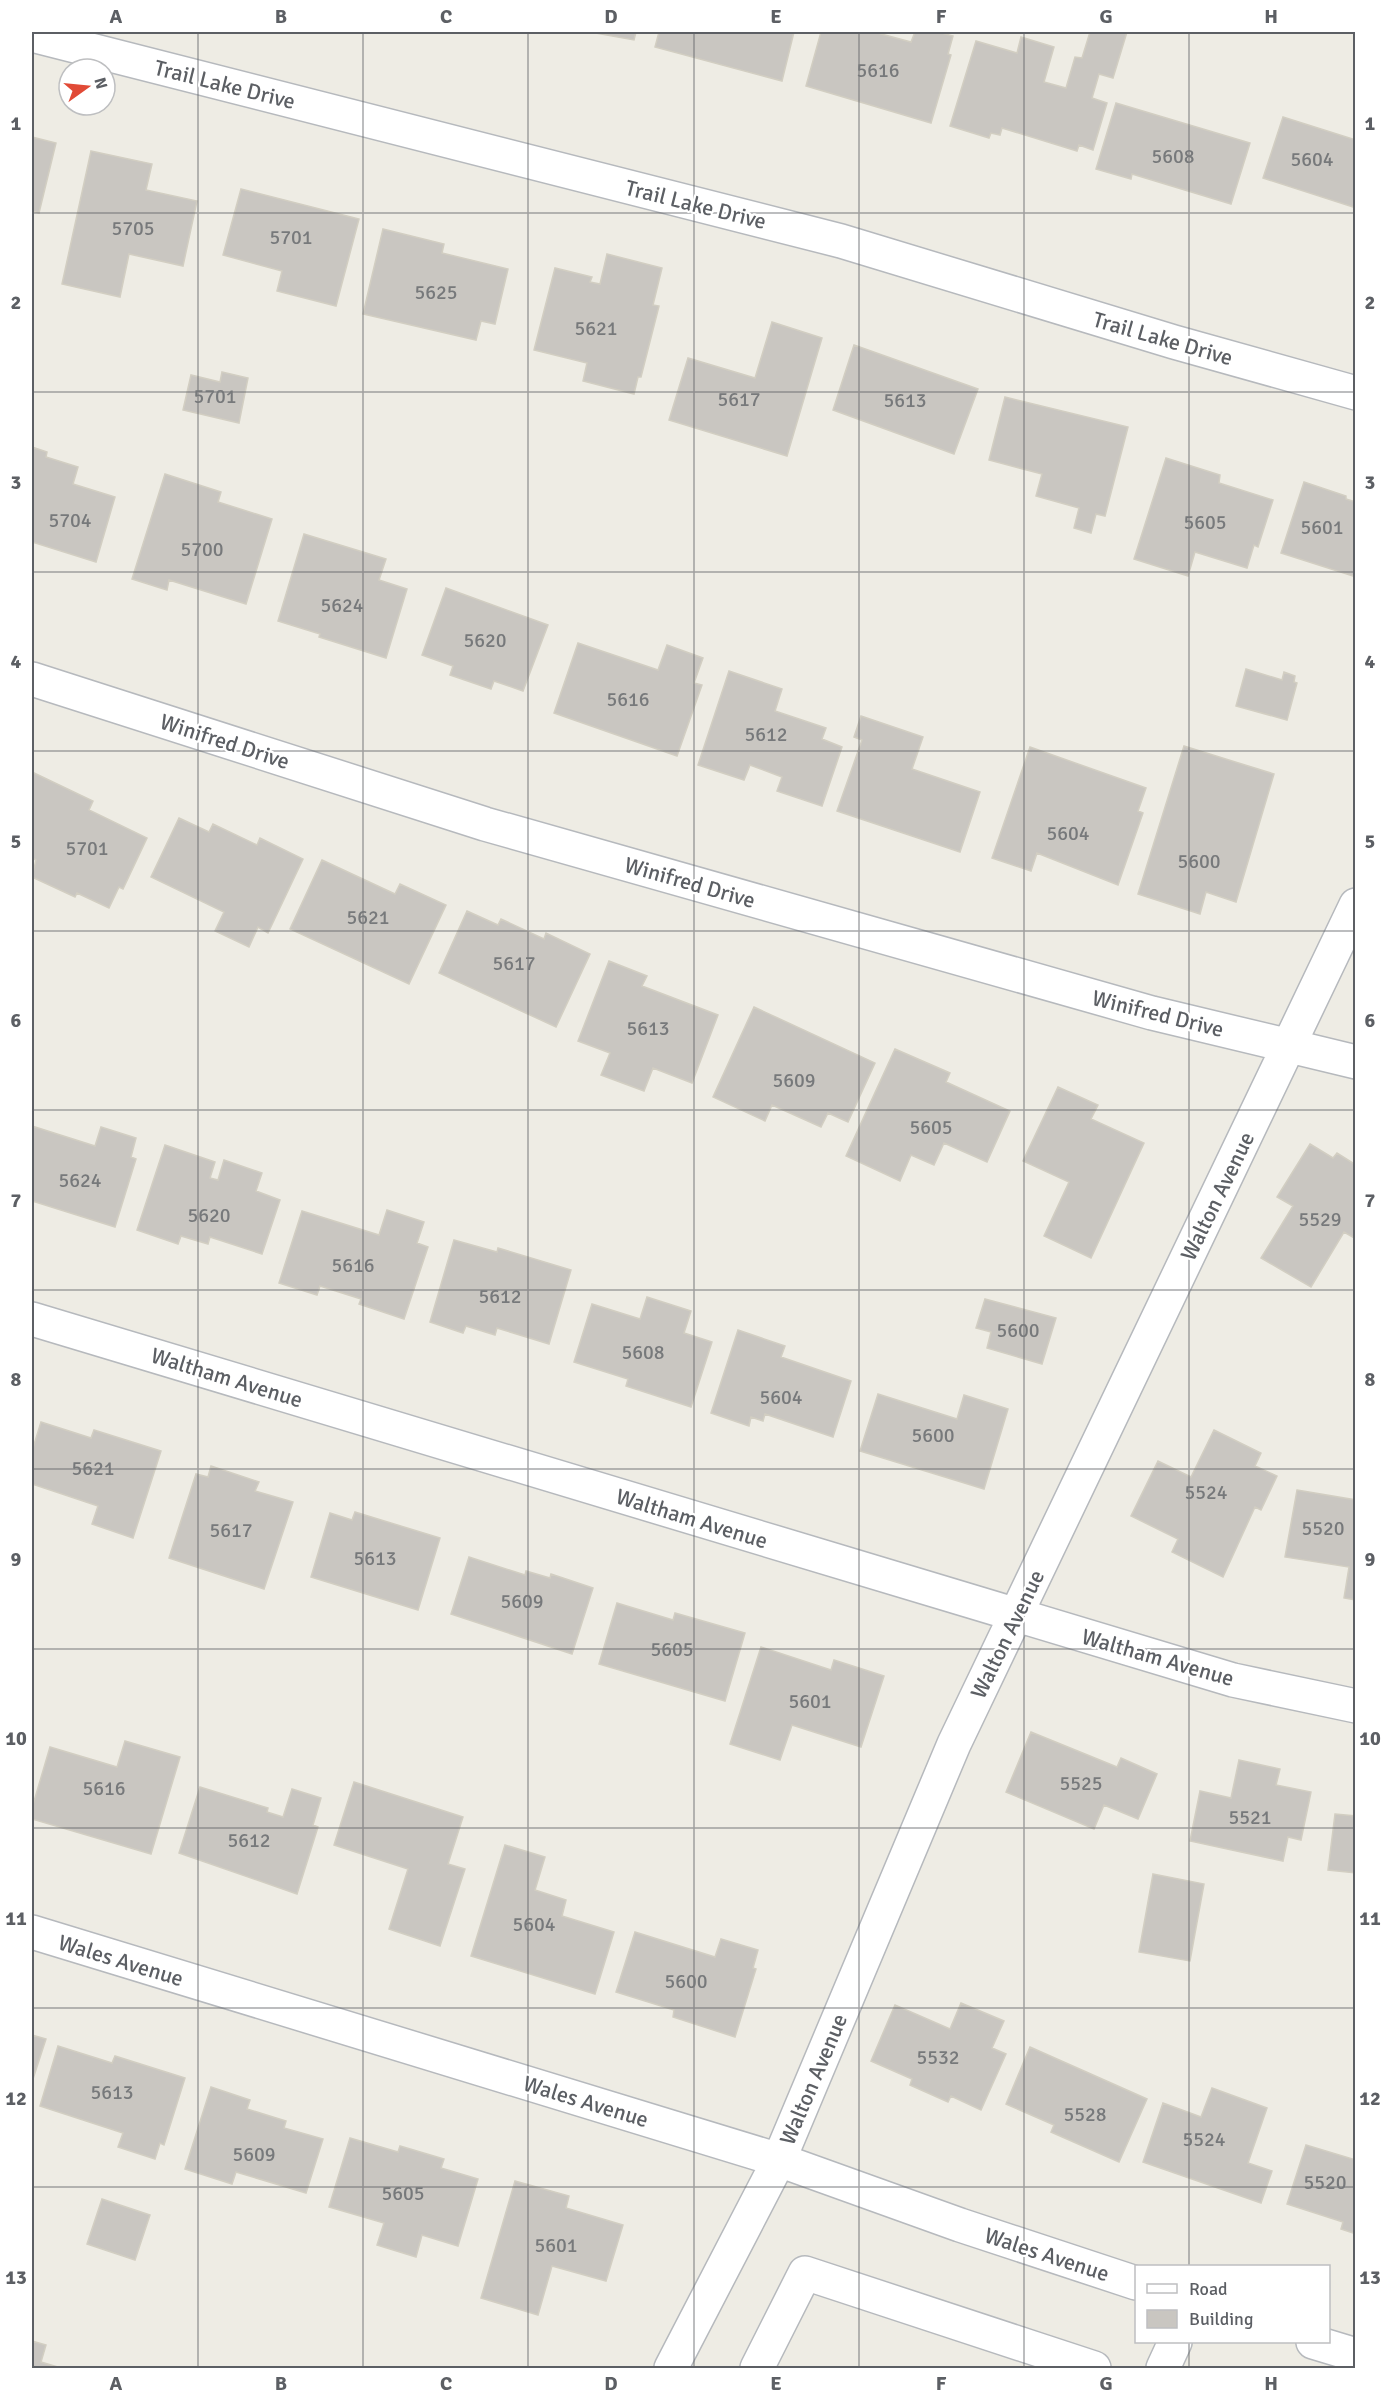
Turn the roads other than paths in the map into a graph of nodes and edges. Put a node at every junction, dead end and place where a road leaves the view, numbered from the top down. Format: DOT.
graph roads {
  1 [pos="32,35"];
  2 [pos="1356,393"];
  3 [pos="32,679"];
  4 [pos="1356,905"];
  5 [pos="1289,1046"];
  6 [pos="1356,1062"];
  7 [pos="32,1319"];
  8 [pos="1016,1615"];
  9 [pos="1356,1706"];
  10 [pos="32,1932"];
  11 [pos="779,2160"];
  12 [pos="1135,2282"];
  13 [pos="1175,2343"];
  14 [pos="1316,2343"];
  15 [pos="1356,2355"];
  16 [pos="671,2368"];
  17 [pos="757,2368"];
  18 [pos="1094,2368"];
  19 [pos="1163,2368"];
  1 -- 2 [label="street, Trail Lake Drive"];
  3 -- 5 [label="street, Winifred Drive"];
  4 -- 5 [label="street, Walton Avenue"];
  5 -- 6 [label="street, Winifred Drive"];
  5 -- 8 [label="street, Walton Avenue"];
  7 -- 8 [label="street, Waltham Avenue"];
  8 -- 9 [label="street, Waltham Avenue"];
  8 -- 11 [label="street, Walton Avenue"];
  10 -- 11 [label="street, Wales Avenue"];
  11 -- 12 [label="street, Wales Avenue"];
  11 -- 16 [label="street, Walton Avenue"];
  13 -- 19 [label="street"];
  14 -- 15 [label="street"];
  17 -- 18 [label="street"];
}
